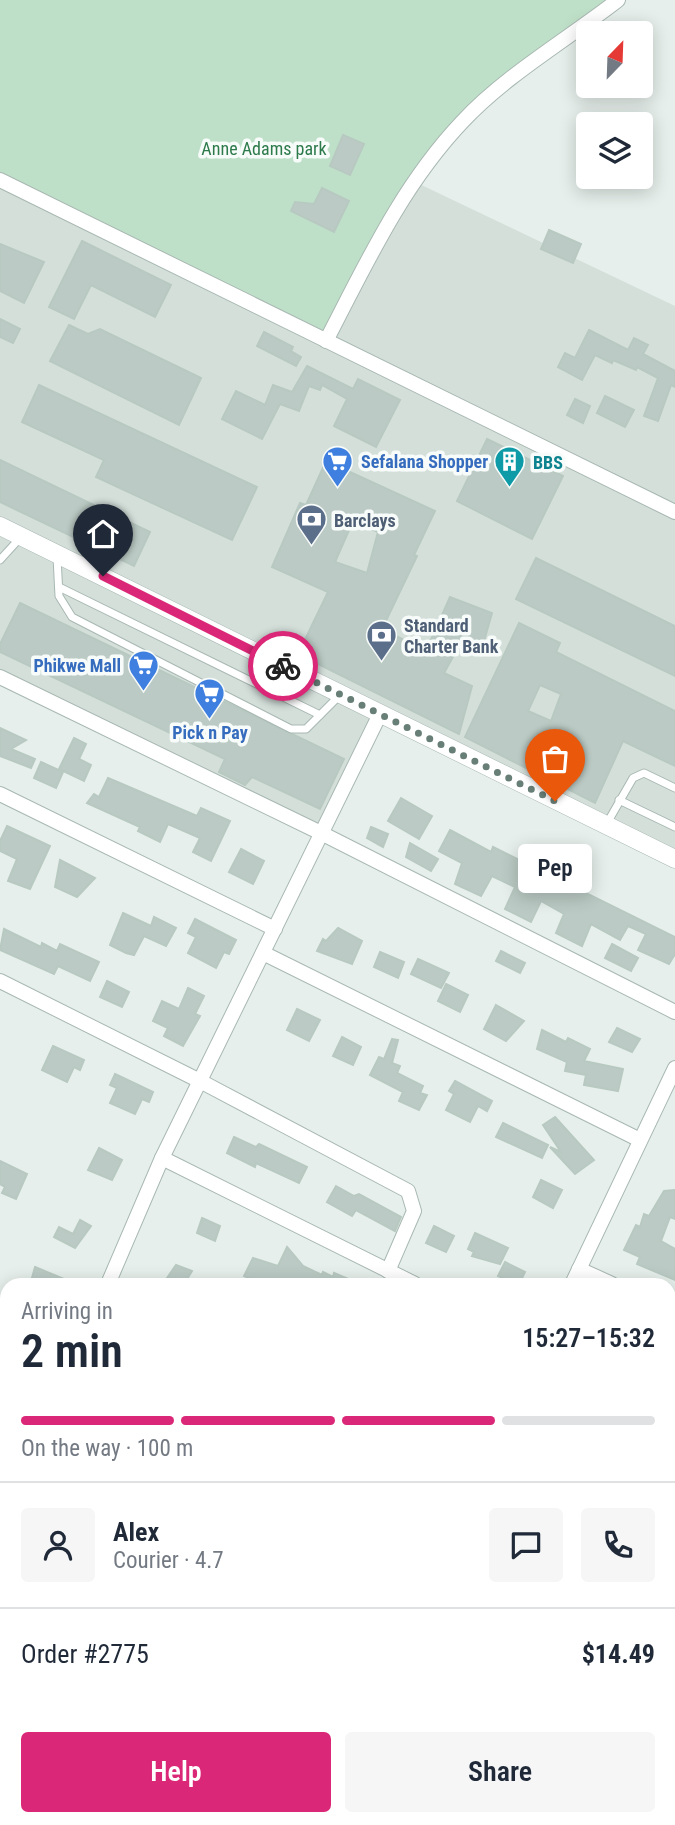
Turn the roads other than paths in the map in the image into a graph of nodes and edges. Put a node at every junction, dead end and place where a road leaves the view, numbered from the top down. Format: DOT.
graph roads {
  1 [pos="618,0"];
  2 [pos="0,180"];
  3 [pos="326,341"];
  4 [pos="675,512"];
  5 [pos="0,526"];
  6 [pos="21,536"];
  7 [pos="56,553"];
  8 [pos="0,560"];
  9 [pos="59,587"];
  10 [pos="0,677"];
  11 [pos="341,695"];
  12 [pos="380,714"];
  13 [pos="320,715"];
  14 [pos="675,788"];
  15 [pos="0,794"];
  16 [pos="619,800"];
  17 [pos="606,825"];
  18 [pos="675,827"];
  19 [pos="321,834"];
  20 [pos="675,859"];
  21 [pos="275,929"];
  22 [pos="263,953"];
  23 [pos="0,981"];
  24 [pos="675,1012"];
  25 [pos="675,1068"];
  26 [pos="200,1081"];
  27 [pos="640,1140"];
  28 [pos="162,1158"];
  29 [pos="579,1269"];
  30 [pos="388,1271"];
  31 [pos="110,1278"];
  32 [pos="403,1278"];
  33 [pos="575,1278"];
  34 [pos="599,1278"];
  1 -- 3 [label="street"];
  2 -- 3 [label="street"];
  3 -- 4 [label="street"];
  5 -- 6 [label="street"];
  6 -- 7 [label="street"];
  6 -- 8 [label="lane"];
  7 -- 9 [label="lane"];
  7 -- 11 [label="street"];
  9 -- 13 [label="lane"];
  9 -- 13 [label="lane"];
  10 -- 19 [label="street"];
  11 -- 12 [label="street"];
  11 -- 13 [label="lane"];
  12 -- 17 [label="street"];
  12 -- 19 [label="street"];
  14 -- 16 [label="lane"];
  15 -- 21 [label="street"];
  16 -- 17 [label="lane"];
  16 -- 18 [label="lane"];
  17 -- 20 [label="street"];
  19 -- 21 [label="street"];
  19 -- 24 [label="street"];
  21 -- 22 [label="street"];
  22 -- 26 [label="street"];
  22 -- 27 [label="street"];
  23 -- 26 [label="street"];
  25 -- 27 [label="street"];
  26 -- 28 [label="street"];
  26 -- 30 [label="street"];
  27 -- 29 [label="street"];
  28 -- 30 [label="street"];
  28 -- 31 [label="street"];
  29 -- 33 [label="street"];
  29 -- 34 [label="street"];
  30 -- 32 [label="street"];
}
